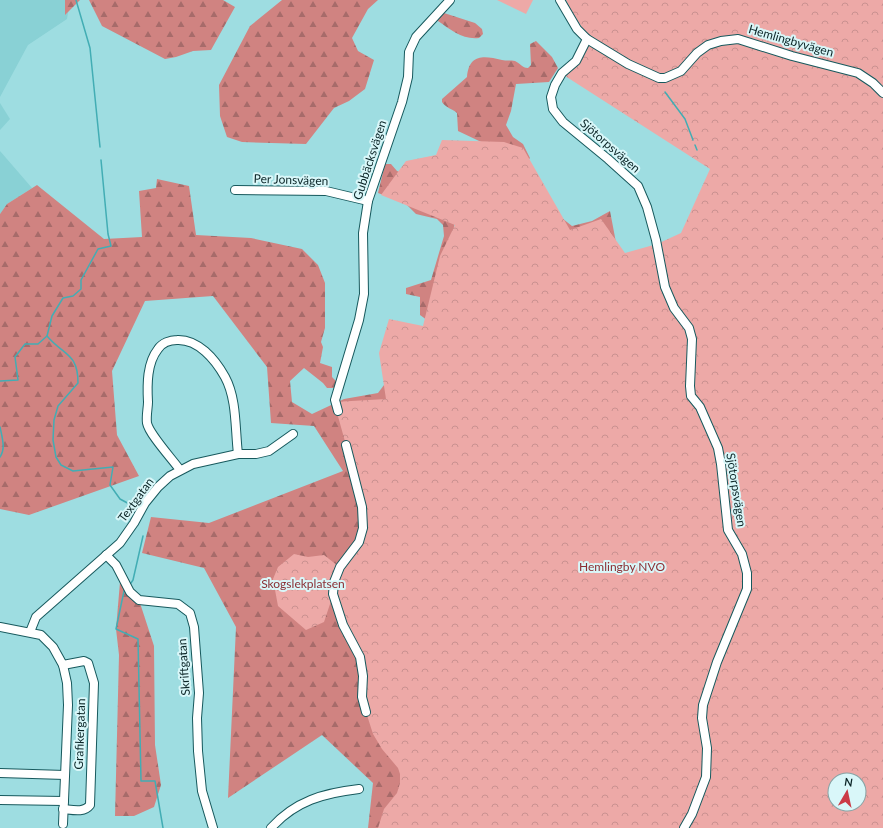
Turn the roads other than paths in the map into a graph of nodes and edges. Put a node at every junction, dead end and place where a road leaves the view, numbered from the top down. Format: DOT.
graph roads {
  1 [pos="450,0"];
  2 [pos="560,0"];
  3 [pos="587,39"];
  4 [pos="883,92"];
  5 [pos="235,190"];
  6 [pos="368,201"];
  7 [pos="338,411"];
  8 [pos="293,434"];
  9 [pos="346,445"];
  10 [pos="238,454"];
  11 [pos="180,470"];
  12 [pos="106,555"];
  13 [pos="0,627"];
  14 [pos="30,632"];
  15 [pos="63,665"];
  16 [pos="366,712"];
  17 [pos="0,773"];
  18 [pos="65,776"];
  19 [pos="359,789"];
  20 [pos="0,800"];
  21 [pos="64,805"];
  22 [pos="63,824"];
  23 [pos="213,828"];
  24 [pos="270,828"];
  25 [pos="684,828"];
  1 -- 6 [label="street, Gubbäcksvägen"];
  2 -- 3 [label="street, Hemlingbyvägen"];
  3 -- 4 [label="street, Hemlingbyvägen"];
  3 -- 25 [label="street, Sjötorpsvägen"];
  5 -- 6 [label="street, Per Jonsvägen"];
  6 -- 7 [label="street, Gubbäcksvägen"];
  8 -- 10 [label="street, Textgatan"];
  9 -- 16 [label="street"];
  10 -- 11 [label="street, Textgatan"];
  10 -- 11 [label="street"];
  11 -- 12 [label="street, Textgatan"];
  12 -- 14 [label="street, Textgatan"];
  12 -- 23 [label="street, Skriftgatan"];
  13 -- 14 [label="street, Grafikergatan"];
  14 -- 15 [label="street, Grafikergatan"];
  15 -- 18 [label="street, Grafikergatan"];
  15 -- 21 [label="street, Grafikergatan"];
  17 -- 18 [label="street"];
  18 -- 21 [label="street, Grafikergatan"];
  19 -- 24 [label="street"];
  20 -- 21 [label="street"];
  21 -- 22 [label="street, Grafikergatan"];
}
